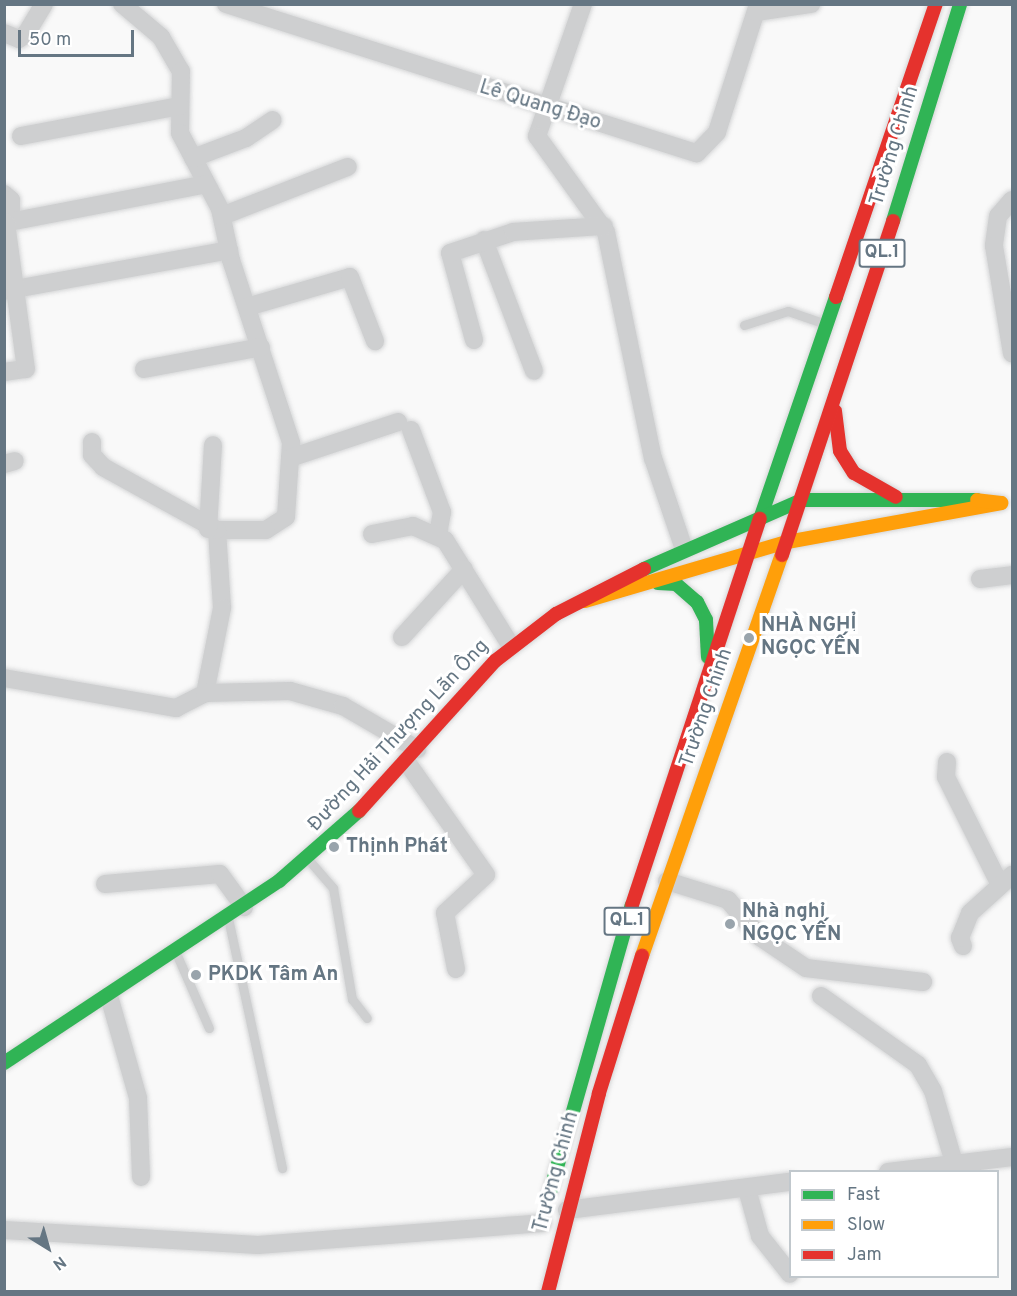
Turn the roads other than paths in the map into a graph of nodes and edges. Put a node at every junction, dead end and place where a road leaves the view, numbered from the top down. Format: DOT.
graph roads {
  1 [pos="44,4"];
  2 [pos="122,4"];
  3 [pos="226,4"];
  4 [pos="583,4"];
  5 [pos="811,4"];
  6 [pos="936,4"];
  7 [pos="960,4"];
  8 [pos="757,8"];
  9 [pos="4,33"];
  10 [pos="180,106"];
  11 [pos="551,110"];
  12 [pos="273,120"];
  13 [pos="21,136"];
  14 [pos="193,158"];
  15 [pos="348,167"];
  16 [pos="206,184"];
  17 [pos="4,195"];
  18 [pos="1012,200"];
  19 [pos="222,216"];
  20 [pos="7,221"];
  21 [pos="604,226"];
  22 [pos="484,240"];
  23 [pos="229,250"];
  24 [pos="10,291"];
  25 [pos="247,307"];
  26 [pos="825,324"];
  27 [pos="744,325"];
  28 [pos="474,340"];
  29 [pos="375,341"];
  30 [pos="261,347"];
  31 [pos="1012,354"];
  32 [pos="144,369"];
  33 [pos="534,371"];
  34 [pos="4,372"];
  35 [pos="835,407"];
  36 [pos="92,442"];
  37 [pos="213,445"];
  38 [pos="291,458"];
  39 [pos="896,497"];
  40 [pos="802,500"];
  41 [pos="1007,503"];
  42 [pos="760,518"];
  43 [pos="212,529"];
  44 [pos="372,534"];
  45 [pos="438,535"];
  46 [pos="787,542"];
  47 [pos="684,549"];
  48 [pos="746,556"];
  49 [pos="464,569"];
  50 [pos="1012,574"];
  51 [pos="980,579"];
  52 [pos="658,583"];
  53 [pos="585,601"];
  54 [pos="402,637"];
  55 [pos="511,646"];
  56 [pos="706,677"];
  57 [pos="4,678"];
  58 [pos="205,693"];
  59 [pos="412,755"];
  60 [pos="947,762"];
  61 [pos="308,858"];
  62 [pos="1006,879"];
  63 [pos="667,880"];
  64 [pos="105,884"];
  65 [pos="244,907"];
  66 [pos="228,918"];
  67 [pos="963,946"];
  68 [pos="177,953"];
  69 [pos="456,969"];
  70 [pos="923,982"];
  71 [pos="109,996"];
  72 [pos="820,996"];
  73 [pos="367,1018"];
  74 [pos="209,1028"];
  75 [pos="4,1062"];
  76 [pos="1012,1157"];
  77 [pos="954,1163"];
  78 [pos="282,1168"];
  79 [pos="903,1170"];
  80 [pos="141,1177"];
  81 [pos="789,1182"];
  82 [pos="747,1189"];
  83 [pos="567,1210"];
  84 [pos="541,1228"];
  85 [pos="4,1230"];
  86 [pos="789,1272"];
  87 [pos="548,1292"];
  1 -- 9 [label="street"];
  2 -- 10 [label="street"];
  3 -- 11 [label="street, Lê Quang Đạo"];
  4 -- 11 [label="street"];
  5 -- 8 [label="street"];
  6 -- 26 [label="main road, Trường Chinh / QL.1"];
  7 -- 35 [label="main road, Trường Chinh / QL.1"];
  8 -- 11 [label="street, Lê Quang Đạo"];
  10 -- 13 [label="street"];
  10 -- 14 [label="street"];
  11 -- 21 [label="street"];
  12 -- 14 [label="street"];
  14 -- 16 [label="street"];
  15 -- 19 [label="street"];
  16 -- 19 [label="street"];
  16 -- 20 [label="street"];
  17 -- 20 [label="street"];
  18 -- 31 [label="street"];
  19 -- 23 [label="street"];
  20 -- 24 [label="street"];
  21 -- 22 [label="street"];
  21 -- 47 [label="street"];
  22 -- 28 [label="street"];
  22 -- 33 [label="street"];
  23 -- 24 [label="street"];
  23 -- 25 [label="street"];
  24 -- 34 [label="street"];
  25 -- 29 [label="street"];
  25 -- 30 [label="street"];
  26 -- 27 [label="lane"];
  26 -- 42 [label="main road, Trường Chinh / QL.1"];
  30 -- 32 [label="street"];
  30 -- 38 [label="street"];
  35 -- 39 [label="main road"];
  35 -- 40 [label="main road, Trường Chinh / QL.1"];
  36 -- 43 [label="street"];
  37 -- 43 [label="street"];
  38 -- 43 [label="street"];
  38 -- 45 [label="street"];
  39 -- 40 [label="main road, Đường Hải Thượng Lãn Ông"];
  39 -- 41 [label="main road, Đường Hải Thượng Lãn Ông"];
  40 -- 42 [label="main road, Đường Hải Thượng Lãn Ông"];
  40 -- 46 [label="main road, Trường Chinh / QL.1"];
  41 -- 46 [label="main road, Đường Hải Thượng Lãn Ông"];
  42 -- 47 [label="main road, Đường Hải Thượng Lãn Ông"];
  42 -- 48 [label="main road, Trường Chinh / QL.1"];
  43 -- 58 [label="street"];
  44 -- 45 [label="street"];
  45 -- 49 [label="street"];
  46 -- 48 [label="main road, Đường Hải Thượng Lãn Ông"];
  46 -- 63 [label="main road, Trường Chinh / QL.1"];
  47 -- 53 [label="main road, Đường Hải Thượng Lãn Ông"];
  48 -- 52 [label="main road, Đường Hải Thượng Lãn Ông"];
  48 -- 56 [label="main road, Trường Chinh / QL.1"];
  49 -- 54 [label="street"];
  49 -- 55 [label="street"];
  50 -- 51 [label="street"];
  52 -- 53 [label="main road, Đường Hải Thượng Lãn Ông"];
  52 -- 56 [label="main road"];
  53 -- 55 [label="main road, Đường Hải Thượng Lãn Ông"];
  55 -- 59 [label="main road, Đường Hải Thượng Lãn Ông"];
  56 -- 84 [label="main road, Trường Chinh / QL.1"];
  57 -- 58 [label="street"];
  58 -- 59 [label="street"];
  59 -- 61 [label="main road, Đường Hải Thượng Lãn Ông"];
  59 -- 69 [label="street"];
  60 -- 62 [label="street"];
  61 -- 65 [label="main road, Đường Hải Thượng Lãn Ông"];
  61 -- 73 [label="lane"];
  62 -- 67 [label="street"];
  63 -- 70 [label="street"];
  63 -- 83 [label="main road, Trường Chinh / QL.1"];
  64 -- 65 [label="street"];
  65 -- 66 [label="main road, Đường Hải Thượng Lãn Ông"];
  66 -- 68 [label="main road, Đường Hải Thượng Lãn Ông"];
  66 -- 78 [label="lane"];
  68 -- 71 [label="main road, Đường Hải Thượng Lãn Ông"];
  68 -- 74 [label="lane"];
  71 -- 75 [label="main road, Đường Hải Thượng Lãn Ông"];
  71 -- 80 [label="street"];
  72 -- 77 [label="street"];
  76 -- 77 [label="street"];
  77 -- 79 [label="street"];
  81 -- 82 [label="street"];
  82 -- 83 [label="street"];
  82 -- 86 [label="street"];
  83 -- 87 [label="main road, Trường Chinh / QL.1"];
  84 -- 85 [label="street"];
}
